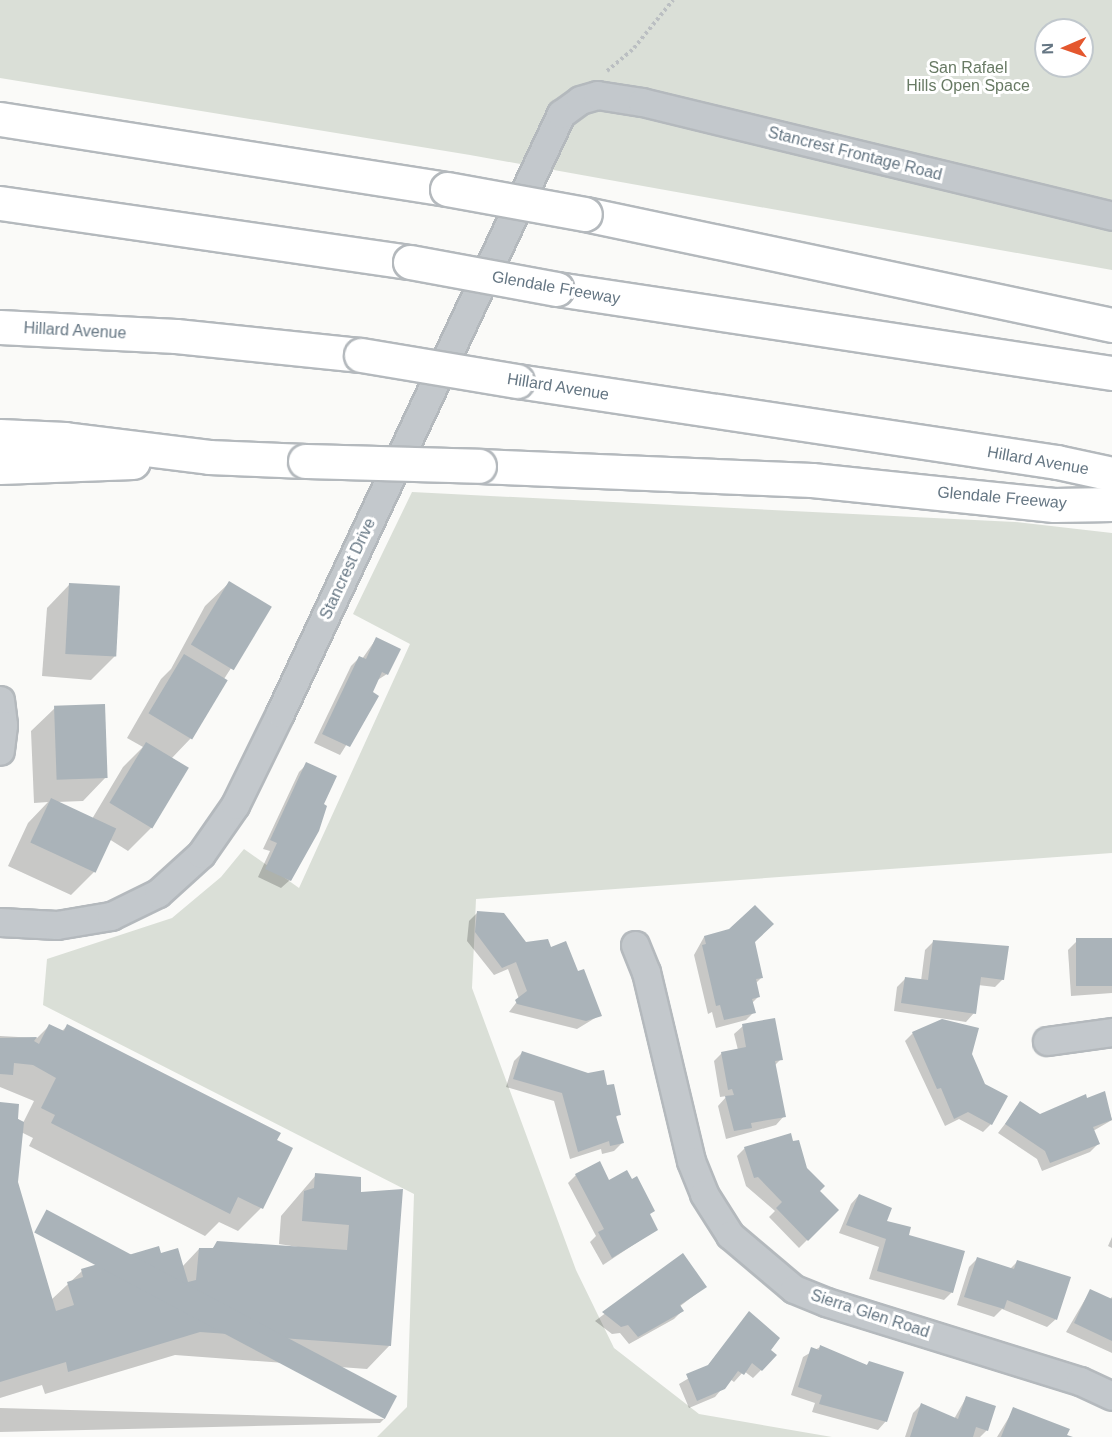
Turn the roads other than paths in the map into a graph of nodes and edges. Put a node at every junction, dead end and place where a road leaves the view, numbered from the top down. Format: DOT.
graph roads {
  1 [pos="597,95"];
  2 [pos="0,119"];
  3 [pos="0,203"];
  4 [pos="1112,216"];
  5 [pos="0,307"];
  6 [pos="1112,325"];
  7 [pos="0,327"];
  8 [pos="176,336"];
  9 [pos="1112,373"];
  10 [pos="0,436"];
  11 [pos="209,457"];
  12 [pos="0,466"];
  13 [pos="1112,474"];
  14 [pos="1112,504"];
  15 [pos="0,699"];
  16 [pos="0,752"];
  17 [pos="0,922"];
  18 [pos="635,945"];
  19 [pos="1112,1032"];
  20 [pos="1047,1041"];
  21 [pos="1112,1396"];
  1 -- 4 [label="street, Stancrest Frontage Road"];
  1 -- 17 [label="street, Stancrest Drive"];
  2 -- 6 [label="highway, bridge"];
  3 -- 9 [label="highway, Glendale Freeway, bridge"];
  5 -- 8 [label="highway"];
  7 -- 8 [label="highway, Hillard Avenue"];
  8 -- 13 [label="highway, Hillard Avenue, bridge"];
  10 -- 11 [label="highway"];
  11 -- 12 [label="highway"];
  11 -- 14 [label="highway, Glendale Freeway, bridge"];
  15 -- 16 [label="street"];
  18 -- 21 [label="street, Sierra Glen Road"];
  19 -- 20 [label="street"];
}
